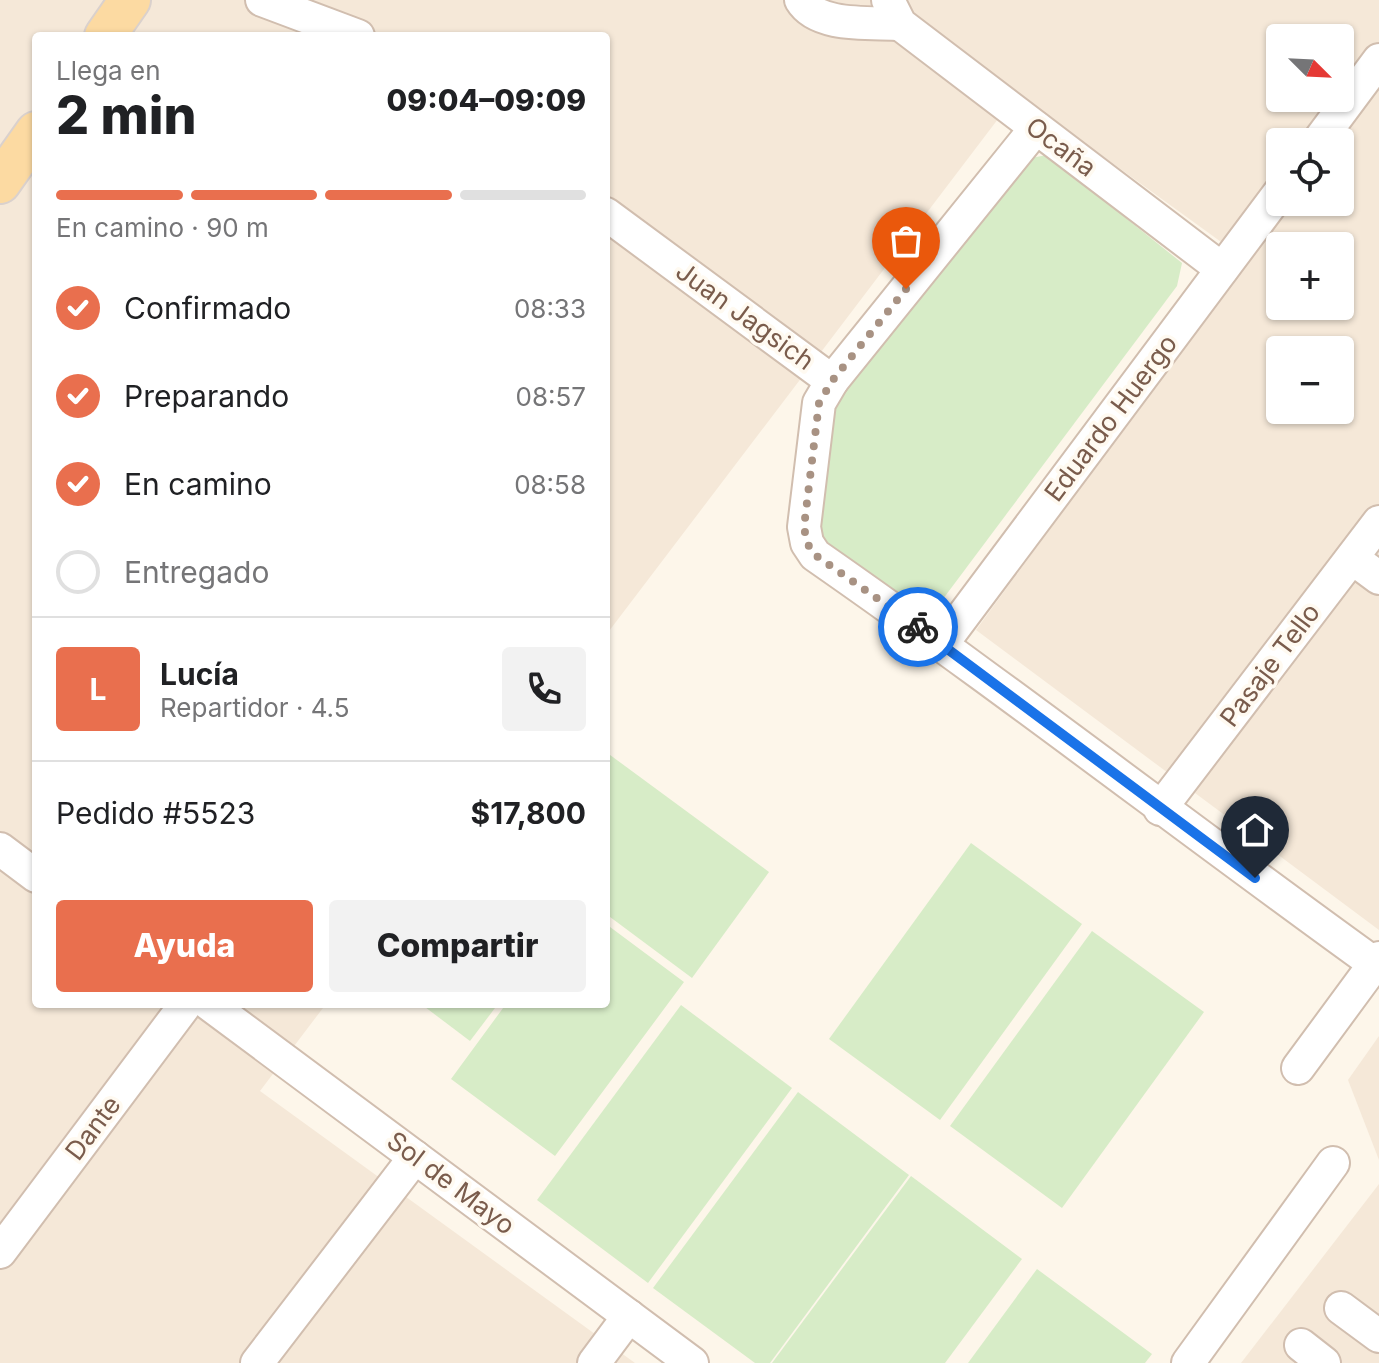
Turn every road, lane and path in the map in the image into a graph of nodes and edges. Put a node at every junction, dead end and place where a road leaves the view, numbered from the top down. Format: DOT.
graph roads {
  1 [pos="130,0"];
  2 [pos="262,0"];
  3 [pos="801,0"];
  4 [pos="894,12"];
  5 [pos="108,32"];
  6 [pos="347,32"];
  7 [pos="1379,60"];
  8 [pos="1036,128"];
  9 [pos="1328,128"];
  10 [pos="32,138"];
  11 [pos="0,183"];
  12 [pos="1266,211"];
  13 [pos="610,217"];
  14 [pos="1222,269"];
  15 [pos="832,381"];
  16 [pos="1379,522"];
  17 [pos="1352,558"];
  18 [pos="1379,578"];
  19 [pos="942,644"];
  20 [pos="1160,809"];
  21 [pos="0,849"];
  22 [pos="32,873"];
  23 [pos="1377,963"];
  24 [pos="183,1008"];
  25 [pos="214,1008"];
  26 [pos="1298,1068"];
  27 [pos="415,1157"];
  28 [pos="1333,1163"];
  29 [pos="0,1252"];
  30 [pos="1341,1308"];
  31 [pos="629,1316"];
  32 [pos="1379,1336"];
  33 [pos="257,1363"];
  34 [pos="594,1363"];
  35 [pos="692,1363"];
  36 [pos="1188,1363"];
  1 -- 5 [label="main road"];
  2 -- 6 [label="street"];
  3 -- 4 [label="street, Ocaña"];
  4 -- 8 [label="street, Ocaña"];
  7 -- 9 [label="street"];
  8 -- 14 [label="street, Ocaña"];
  8 -- 15 [label="street"];
  10 -- 11 [label="main road"];
  12 -- 14 [label="street, Eduardo Huergo"];
  13 -- 15 [label="street, Juan Jagsich"];
  14 -- 19 [label="street, Eduardo Huergo"];
  15 -- 19 [label="street, Juan Jagsich"];
  16 -- 17 [label="street, Pasaje Tello"];
  17 -- 18 [label="street"];
  17 -- 20 [label="street, Pasaje Tello"];
  19 -- 20 [label="street, Juan Jagsich"];
  20 -- 23 [label="street, Juan Jagsich"];
  21 -- 22 [label="street"];
  23 -- 26 [label="street"];
  24 -- 29 [label="street, Dante"];
  25 -- 27 [label="street, Sol de Mayo"];
  27 -- 31 [label="street, Sol de Mayo"];
  27 -- 33 [label="street"];
  28 -- 36 [label="street"];
  30 -- 32 [label="street"];
  31 -- 34 [label="street"];
  31 -- 35 [label="street, Sol de Mayo"];
}
